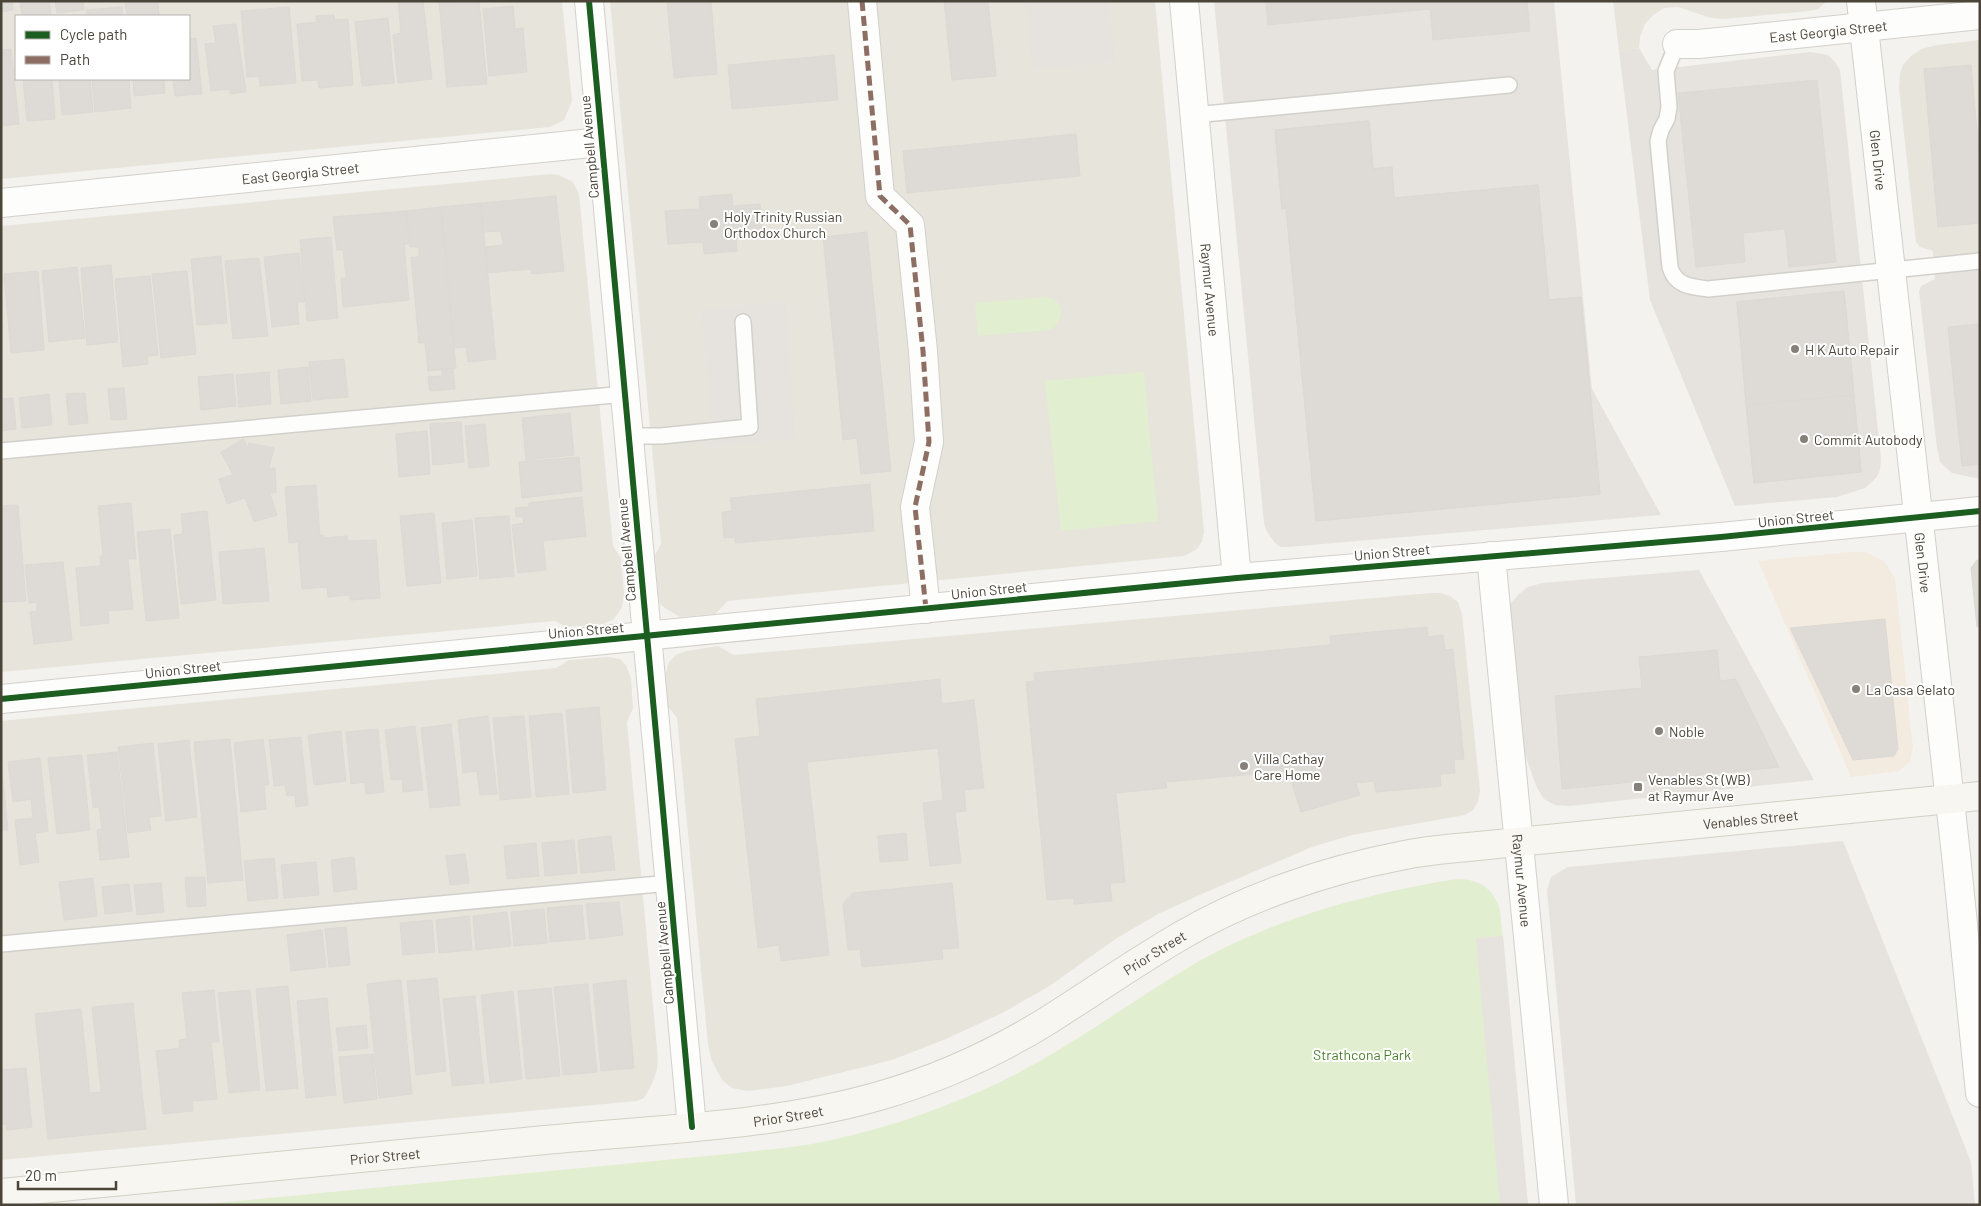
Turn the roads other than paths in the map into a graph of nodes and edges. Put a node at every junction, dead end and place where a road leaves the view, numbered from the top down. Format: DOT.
graph roads {
  1 [pos="588,1"];
  2 [pos="862,1"];
  3 [pos="1184,1"];
  4 [pos="1863,14"];
  5 [pos="1980,15"];
  6 [pos="1677,44"];
  7 [pos="1509,85"];
  8 [pos="1194,115"];
  9 [pos="601,142"];
  10 [pos="1,202"];
  11 [pos="1980,261"];
  12 [pos="1891,270"];
  13 [pos="743,322"];
  14 [pos="625,394"];
  15 [pos="629,436"];
  16 [pos="1,451"];
  17 [pos="1980,511"];
  18 [pos="1918,518"];
  19 [pos="1491,556"];
  20 [pos="1237,578"];
  21 [pos="926,609"];
  22 [pos="646,637"];
  23 [pos="1,699"];
  24 [pos="1980,796"];
  25 [pos="1949,798"];
  26 [pos="1520,841"];
  27 [pos="670,883"];
  28 [pos="1,944"];
  29 [pos="1980,1093"];
  30 [pos="692,1127"];
  31 [pos="1,1193"];
  32 [pos="1554,1205"];
  1 -- 9 [label="street, Campbell Avenue"];
  2 -- 21 [label="street"];
  3 -- 8 [label="street, Raymur Avenue"];
  4 -- 5 [label="street, East Georgia Street"];
  4 -- 6 [label="street, East Georgia Street"];
  4 -- 12 [label="street, Glen Drive"];
  6 -- 12 [label="lane"];
  7 -- 8 [label="lane"];
  8 -- 20 [label="street, Raymur Avenue"];
  9 -- 10 [label="street, East Georgia Street"];
  9 -- 14 [label="street, Campbell Avenue"];
  11 -- 12 [label="lane"];
  12 -- 18 [label="street, Glen Drive"];
  13 -- 15 [label="lane"];
  14 -- 15 [label="street, Campbell Avenue"];
  14 -- 16 [label="lane"];
  15 -- 22 [label="street, Campbell Avenue"];
  17 -- 18 [label="street, Union Street"];
  18 -- 19 [label="street, Union Street"];
  18 -- 25 [label="street, Glen Drive"];
  19 -- 20 [label="street, Union Street"];
  19 -- 26 [label="street, Raymur Avenue"];
  20 -- 21 [label="street, Union Street"];
  21 -- 22 [label="street, Union Street"];
  22 -- 23 [label="street, Union Street"];
  22 -- 27 [label="street, Campbell Avenue"];
  24 -- 25 [label="main road, Venables Street"];
  25 -- 26 [label="main road, Venables Street"];
  25 -- 29 [label="street, Glen Drive"];
  26 -- 30 [label="main road, Prior Street"];
  26 -- 32 [label="street, Raymur Avenue"];
  27 -- 28 [label="lane"];
  27 -- 30 [label="street, Campbell Avenue"];
  30 -- 31 [label="main road, Prior Street"];
}
